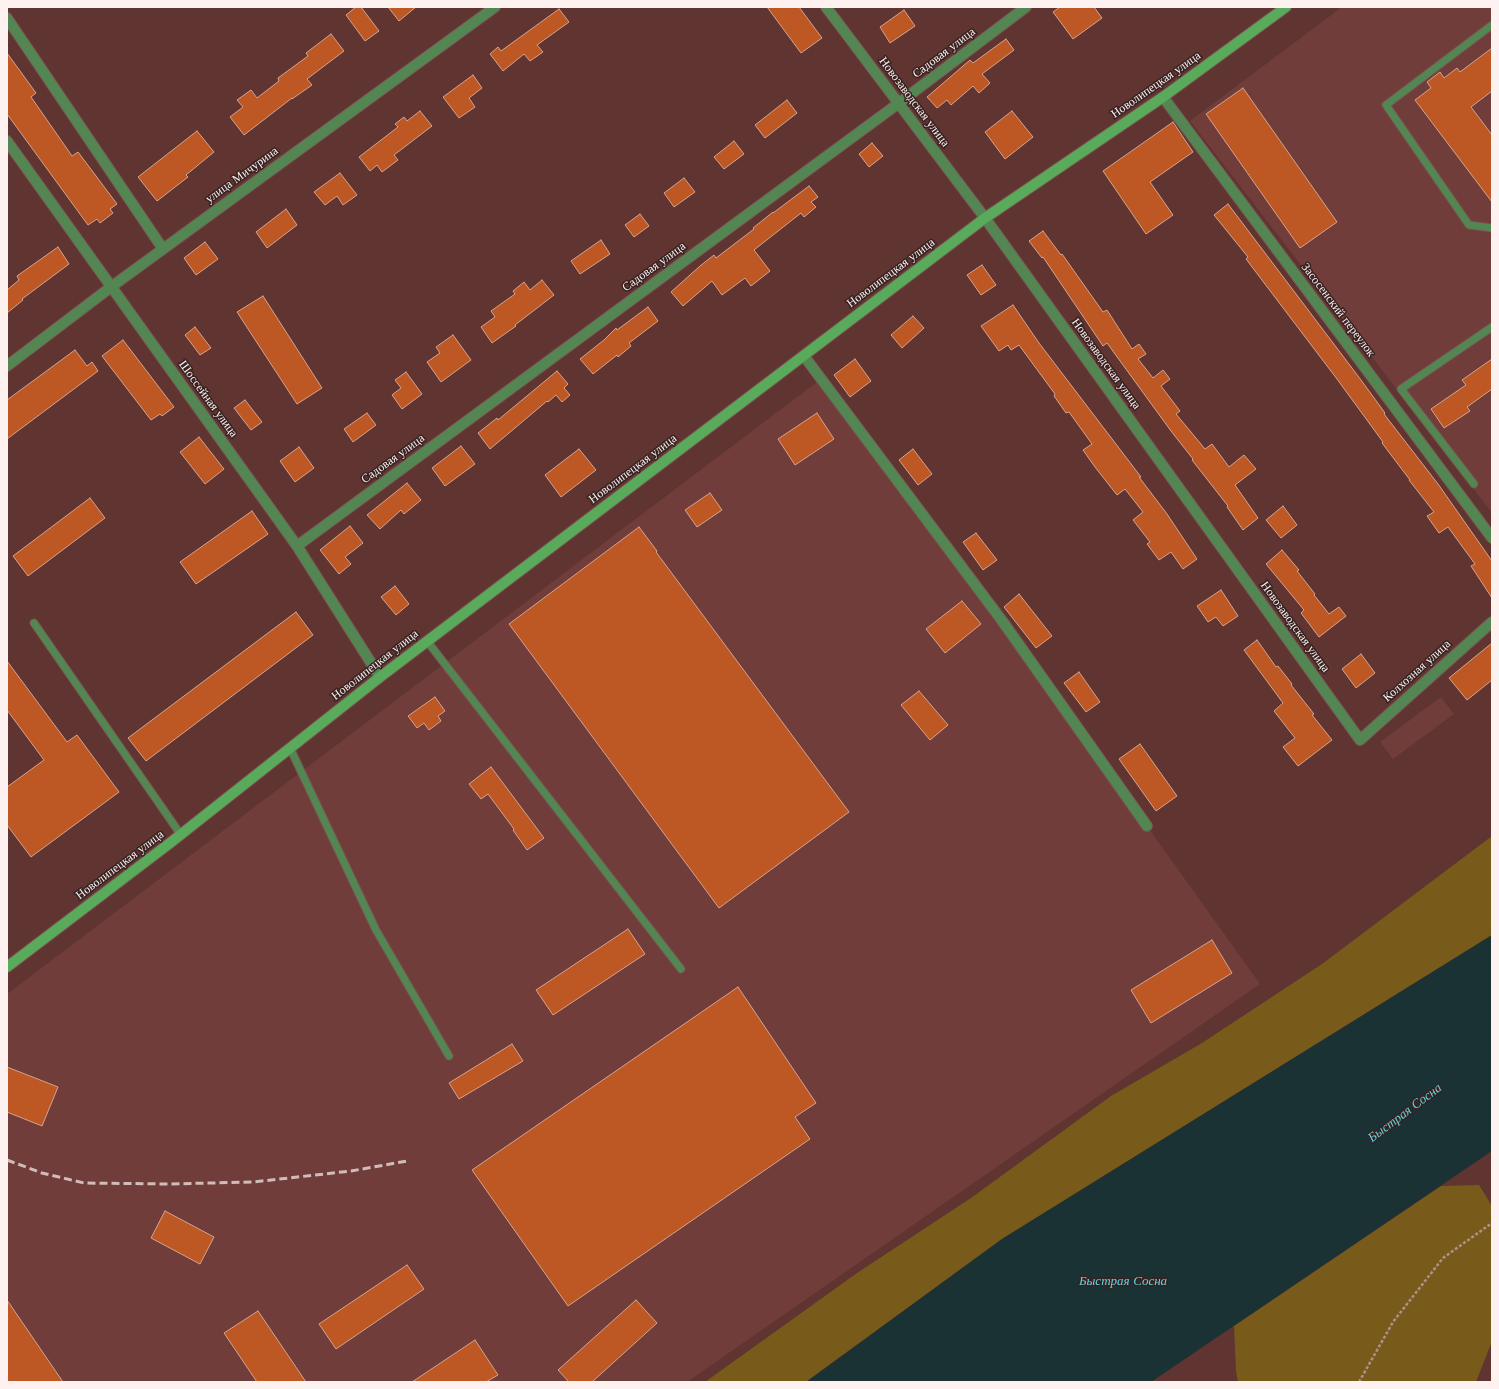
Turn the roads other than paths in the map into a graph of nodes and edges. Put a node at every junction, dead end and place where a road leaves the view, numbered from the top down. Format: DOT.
graph roads {
  1 [pos="495,7"];
  2 [pos="826,7"];
  3 [pos="1026,7"];
  4 [pos="1286,7"];
  5 [pos="7,18"];
  6 [pos="1492,25"];
  7 [pos="1163,97"];
  8 [pos="899,103"];
  9 [pos="7,141"];
  10 [pos="985,218"];
  11 [pos="1492,228"];
  12 [pos="163,249"];
  13 [pos="111,287"];
  14 [pos="1492,327"];
  15 [pos="804,356"];
  16 [pos="7,366"];
  17 [pos="1474,484"];
  18 [pos="1492,538"];
  19 [pos="297,546"];
  20 [pos="1492,622"];
  21 [pos="34,623"];
  22 [pos="427,641"];
  23 [pos="380,677"];
  24 [pos="1360,740"];
  25 [pos="290,748"];
  26 [pos="1147,826"];
  27 [pos="181,835"];
  28 [pos="7,967"];
  29 [pos="681,969"];
  30 [pos="449,1056"];
  1 -- 12 [label="street, улица Мичурина"];
  2 -- 8 [label="street, Новозаводская улица"];
  3 -- 8 [label="street, Садовая улица"];
  4 -- 7 [label="street, Новолипецкая улица"];
  5 -- 12 [label="street"];
  6 -- 11 [label="lane"];
  7 -- 10 [label="street, Новолипецкая улица"];
  7 -- 18 [label="street, Засосенский переулок"];
  8 -- 10 [label="street, Новозаводская улица"];
  8 -- 19 [label="street, Садовая улица"];
  9 -- 13 [label="street, Шоссейная улица"];
  10 -- 15 [label="street, Новолипецкая улица"];
  10 -- 24 [label="street, Новозаводская улица"];
  12 -- 13 [label="street, улица Мичурина"];
  13 -- 16 [label="street, улица Мичурина"];
  13 -- 19 [label="street, Шоссейная улица"];
  14 -- 17 [label="lane"];
  15 -- 22 [label="street, Новолипецкая улица"];
  15 -- 26 [label="street"];
  19 -- 23 [label="street, Шоссейная улица"];
  20 -- 24 [label="street, Колхозная улица"];
  21 -- 27 [label="lane"];
  22 -- 23 [label="street, Новолипецкая улица"];
  22 -- 29 [label="lane"];
  23 -- 25 [label="street, Новолипецкая улица"];
  25 -- 27 [label="street, Новолипецкая улица"];
  25 -- 30 [label="lane"];
  27 -- 28 [label="street, Новолипецкая улица"];
}
